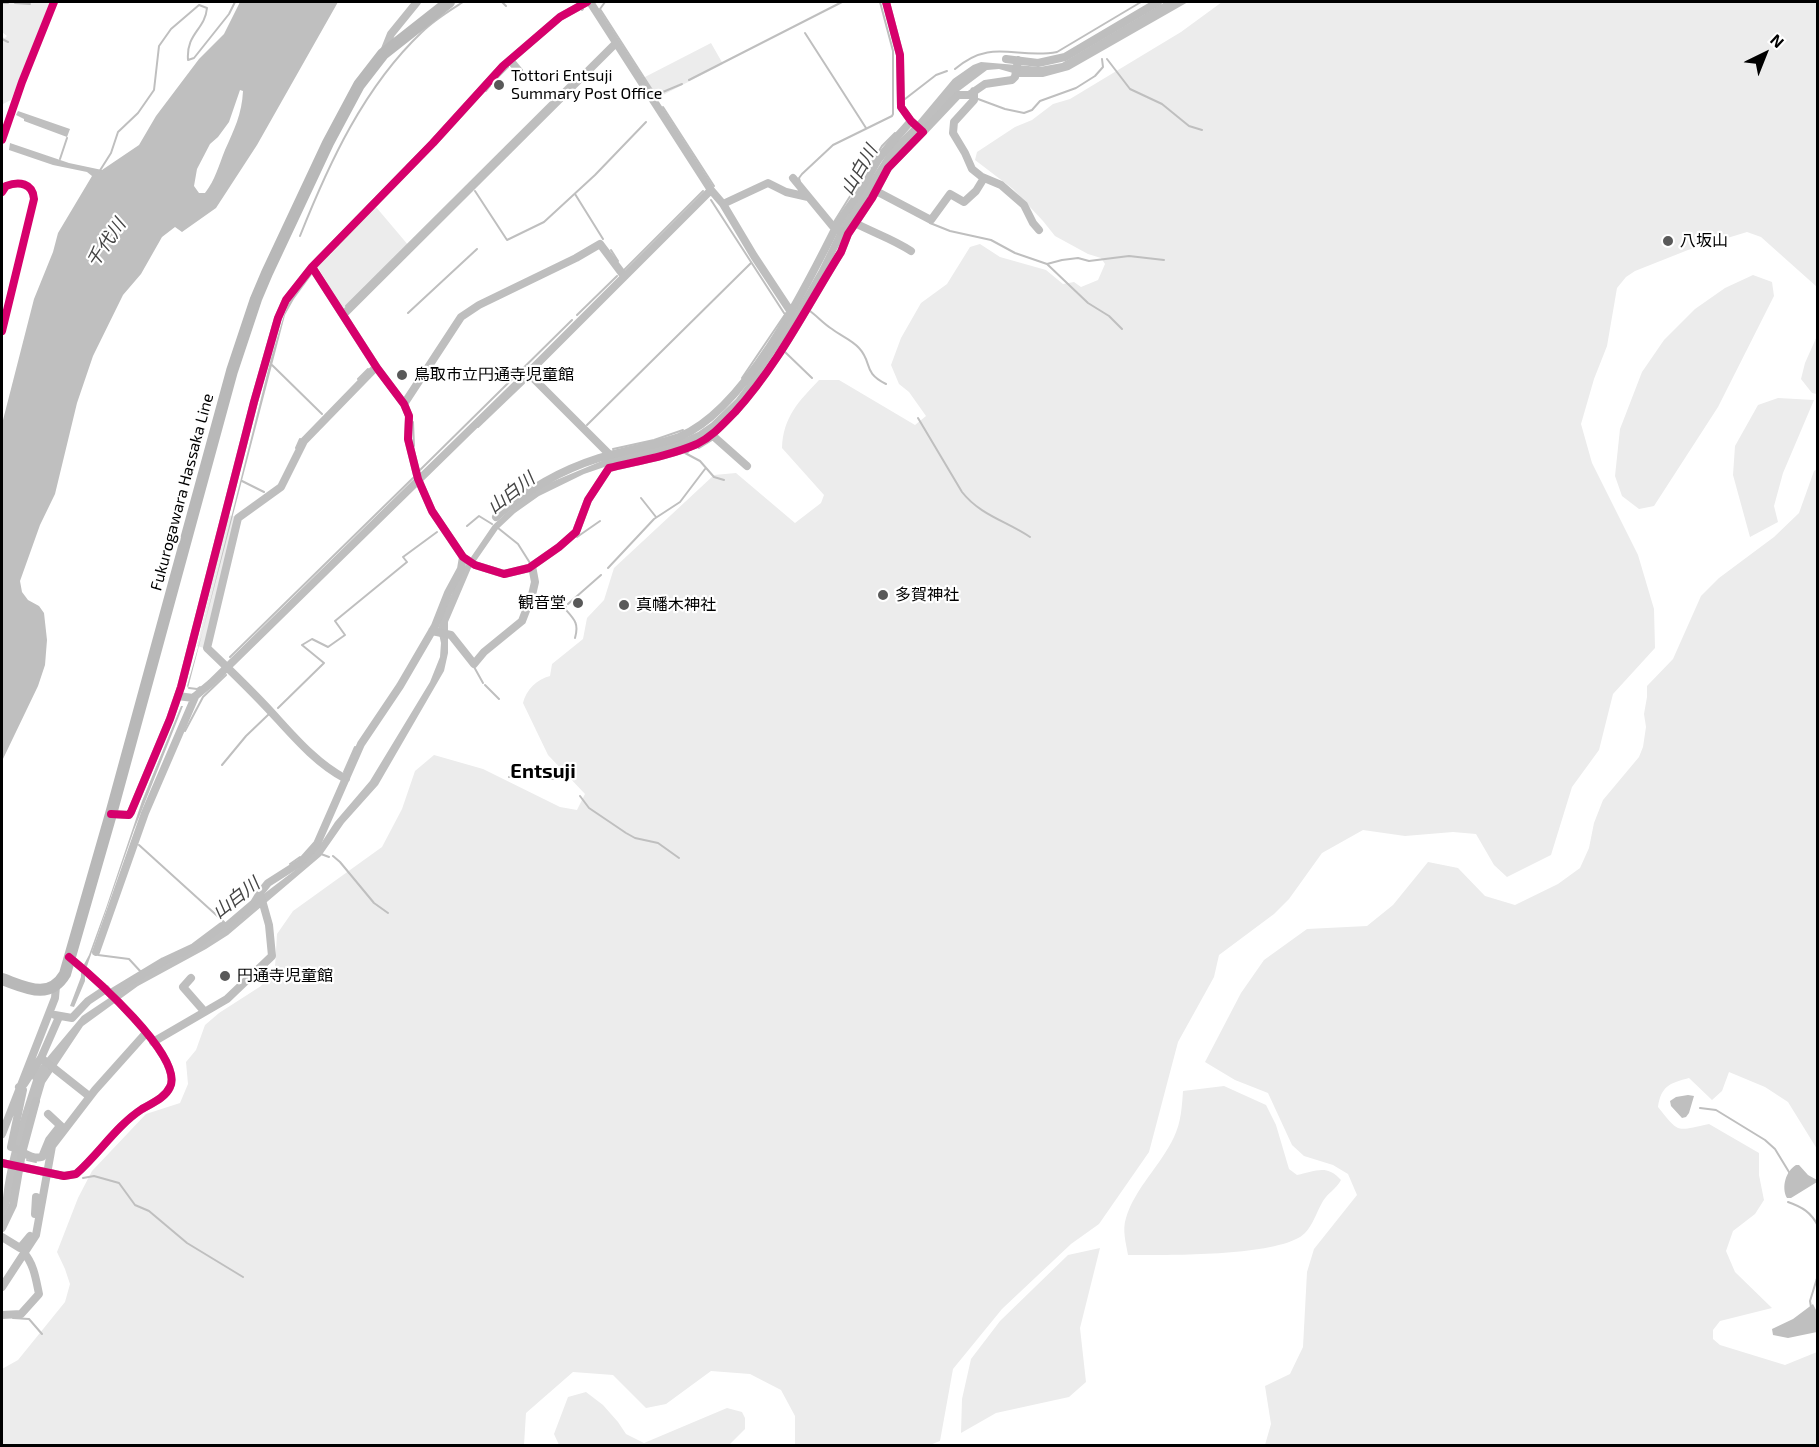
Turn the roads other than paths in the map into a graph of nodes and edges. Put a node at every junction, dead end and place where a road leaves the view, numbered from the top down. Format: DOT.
graph roads {
  1 [pos="417,2"];
  2 [pos="448,2"];
  3 [pos="588,2"];
  4 [pos="886,2"];
  5 [pos="1158,2"];
  6 [pos="616,43"];
  7 [pos="383,54"];
  8 [pos="1006,59"];
  9 [pos="510,60"];
  10 [pos="1018,60"];
  11 [pos="519,71"];
  12 [pos="974,91"];
  13 [pos="911,121"];
  14 [pos="923,132"];
  15 [pos="793,178"];
  16 [pos="984,178"];
  17 [pos="711,190"];
  18 [pos="876,191"];
  19 [pos="808,197"];
  20 [pos="723,204"];
  21 [pos="855,223"];
  22 [pos="835,229"];
  23 [pos="1039,230"];
  24 [pos="848,234"];
  25 [pos="910,251"];
  26 [pos="312,267"];
  27 [pos="624,276"];
  28 [pos="791,312"];
  29 [pos="344,314"];
  30 [pos="376,367"];
  31 [pos="528,373"];
  32 [pos="404,404"];
  33 [pos="712,435"];
  34 [pos="610,455"];
  35 [pos="747,466"];
  36 [pos="418,479"];
  37 [pos="496,517"];
  38 [pos="464,558"];
  39 [pos="532,566"];
  40 [pos="432,631"];
  41 [pos="227,668"];
  42 [pos="178,696"];
  43 [pos="195,697"];
  44 [pos="346,779"];
  45 [pos="111,814"];
  46 [pos="260,894"];
  47 [pos="96,952"];
  48 [pos="69,957"];
  49 [pos="191,978"];
  50 [pos="2,979"];
  51 [pos="53,987"];
  52 [pos="111,994"];
  53 [pos="204,1011"];
  54 [pos="49,1013"];
  55 [pos="59,1017"];
  56 [pos="146,1033"];
  57 [pos="153,1042"];
  58 [pos="42,1059"];
  59 [pos="19,1087"];
  60 [pos="89,1096"];
  61 [pos="21,1103"];
  62 [pos="48,1114"];
  63 [pos="62,1127"];
  64 [pos="2,1134"];
  65 [pos="23,1150"];
  66 [pos="4,1163"];
  67 [pos="43,1170"];
  68 [pos="36,1197"];
  69 [pos="37,1223"];
  70 [pos="2,1228"];
  71 [pos="2,1237"];
  72 [pos="24,1253"];
  73 [pos="2,1287"];
  74 [pos="2,1315"];
  1 -- 7 [label="street"];
  2 -- 7 [label="main road, Fukurogawara Hassaka Line"];
  3 -- 6 [label="street"];
  3 -- 9 [label="street"];
  4 -- 13 [label="street"];
  5 -- 10 [label="street"];
  6 -- 17 [label="street"];
  6 -- 29 [label="street"];
  7 -- 45 [label="main road, Fukurogawara Hassaka Line"];
  8 -- 10 [label="street"];
  9 -- 11 [label="street"];
  9 -- 26 [label="street"];
  10 -- 12 [label="street"];
  12 -- 14 [label="street"];
  12 -- 16 [label="street"];
  13 -- 14 [label="street"];
  13 -- 22 [label="street"];
  14 -- 18 [label="street"];
  15 -- 19 [label="street"];
  16 -- 18 [label="street"];
  16 -- 23 [label="street"];
  17 -- 20 [label="street"];
  17 -- 27 [label="street"];
  18 -- 21 [label="street"];
  19 -- 20 [label="street"];
  19 -- 22 [label="street"];
  20 -- 28 [label="street"];
  21 -- 24 [label="street"];
  21 -- 25 [label="street"];
  22 -- 24 [label="street"];
  22 -- 28 [label="street"];
  24 -- 33 [label="street"];
  26 -- 29 [label="street"];
  26 -- 42 [label="street"];
  27 -- 31 [label="street"];
  27 -- 32 [label="street"];
  28 -- 34 [label="street"];
  29 -- 30 [label="street"];
  30 -- 32 [label="street"];
  30 -- 41 [label="street"];
  31 -- 34 [label="street"];
  31 -- 36 [label="street"];
  32 -- 36 [label="street"];
  33 -- 35 [label="street"];
  33 -- 39 [label="street"];
  34 -- 37 [label="street"];
  36 -- 38 [label="street"];
  36 -- 41 [label="street"];
  38 -- 39 [label="street"];
  38 -- 40 [label="street"];
  39 -- 40 [label="street"];
  40 -- 44 [label="street"];
  41 -- 43 [label="street"];
  41 -- 44 [label="street"];
  42 -- 43 [label="street"];
  42 -- 45 [label="street"];
  43 -- 47 [label="street"];
  44 -- 46 [label="street"];
  45 -- 48 [label="main road, Fukurogawara Hassaka Line"];
  46 -- 52 [label="street"];
  46 -- 53 [label="street"];
  48 -- 51 [label="main road, Fukurogawara Hassaka Line"];
  48 -- 52 [label="street"];
  49 -- 53 [label="street"];
  50 -- 51 [label="main road"];
  51 -- 54 [label="street"];
  52 -- 55 [label="street"];
  52 -- 56 [label="street"];
  53 -- 57 [label="street"];
  54 -- 55 [label="street"];
  54 -- 59 [label="street"];
  55 -- 58 [label="street"];
  56 -- 57 [label="street"];
  56 -- 60 [label="street"];
  57 -- 67 [label="street"];
  58 -- 59 [label="street"];
  58 -- 60 [label="street"];
  59 -- 61 [label="street"];
  59 -- 64 [label="street"];
  60 -- 63 [label="street"];
  61 -- 65 [label="street"];
  61 -- 65 [label="street"];
  62 -- 63 [label="street"];
  63 -- 65 [label="street"];
  63 -- 67 [label="street"];
  65 -- 70 [label="street"];
  66 -- 67 [label="street"];
  67 -- 69 [label="street"];
  68 -- 69 [label="street"];
  69 -- 71 [label="street"];
  69 -- 72 [label="street"];
  72 -- 73 [label="street"];
  72 -- 74 [label="street"];
}
